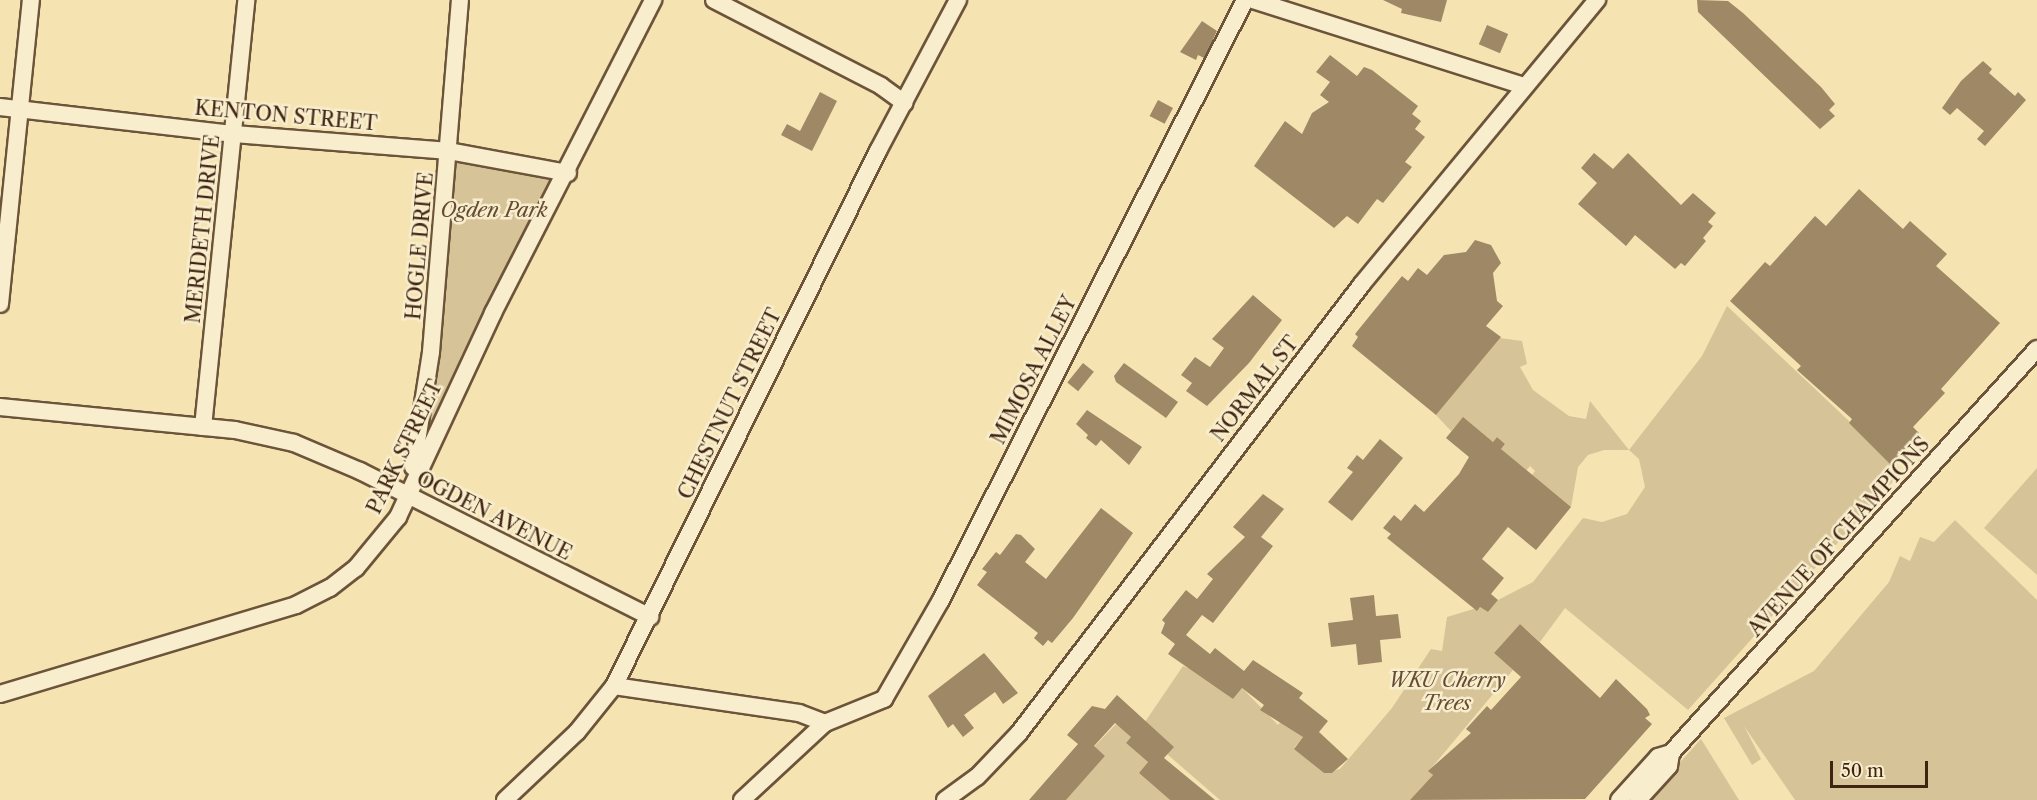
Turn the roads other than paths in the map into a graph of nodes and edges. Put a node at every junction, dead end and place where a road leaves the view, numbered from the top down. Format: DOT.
graph roads {
  1 [pos="31,0"];
  2 [pos="246,0"];
  3 [pos="460,0"];
  4 [pos="653,0"];
  5 [pos="714,0"];
  6 [pos="958,0"];
  7 [pos="1245,0"];
  8 [pos="1253,0"];
  9 [pos="1597,0"];
  10 [pos="1524,87"];
  11 [pos="904,103"];
  12 [pos="0,106"];
  13 [pos="20,109"];
  14 [pos="234,134"];
  15 [pos="449,151"];
  16 [pos="568,172"];
  17 [pos="0,304"];
  18 [pos="2037,349"];
  19 [pos="0,407"];
  20 [pos="203,427"];
  21 [pos="407,495"];
  22 [pos="650,617"];
  23 [pos="614,686"];
  24 [pos="0,694"];
  25 [pos="825,723"];
  26 [pos="1671,753"];
  27 [pos="505,800"];
  28 [pos="742,800"];
  29 [pos="945,800"];
  30 [pos="1619,800"];
  31 [pos="1638,800"];
  1 -- 13 [label="street"];
  2 -- 14 [label="street, MERIDETH DRIVE"];
  3 -- 15 [label="street, HOGLE DRIVE"];
  4 -- 16 [label="street, PARK STREET"];
  5 -- 11 [label="street"];
  6 -- 11 [label="street, CHESTNUT STREET"];
  7 -- 25 [label="street, MIMOSA ALLEY"];
  8 -- 10 [label="street"];
  9 -- 10 [label="street, NORMAL ST"];
  10 -- 29 [label="street, NORMAL ST"];
  11 -- 22 [label="street, CHESTNUT STREET"];
  12 -- 13 [label="street, KENTON STREET"];
  13 -- 14 [label="street, KENTON STREET"];
  13 -- 17 [label="street"];
  14 -- 15 [label="street, KENTON STREET"];
  14 -- 20 [label="street, MERIDETH DRIVE"];
  15 -- 16 [label="street, KENTON STREET"];
  15 -- 21 [label="street, HOGLE DRIVE"];
  16 -- 21 [label="street, PARK STREET"];
  18 -- 26 [label="street, AVENUE OF CHAMPIONS"];
  19 -- 20 [label="street, OGDEN AVENUE"];
  20 -- 21 [label="street, OGDEN AVENUE"];
  21 -- 22 [label="street, OGDEN AVENUE"];
  21 -- 24 [label="street, PARK STREET"];
  22 -- 23 [label="street, CHESTNUT STREET"];
  23 -- 25 [label="street"];
  23 -- 27 [label="street, CHESTNUT STREET"];
  25 -- 28 [label="street, MIMOSA ALLEY"];
  26 -- 30 [label="street, AVENUE OF CHAMPIONS"];
  26 -- 31 [label="street, AVENUE OF CHAMPIONS"];
}
